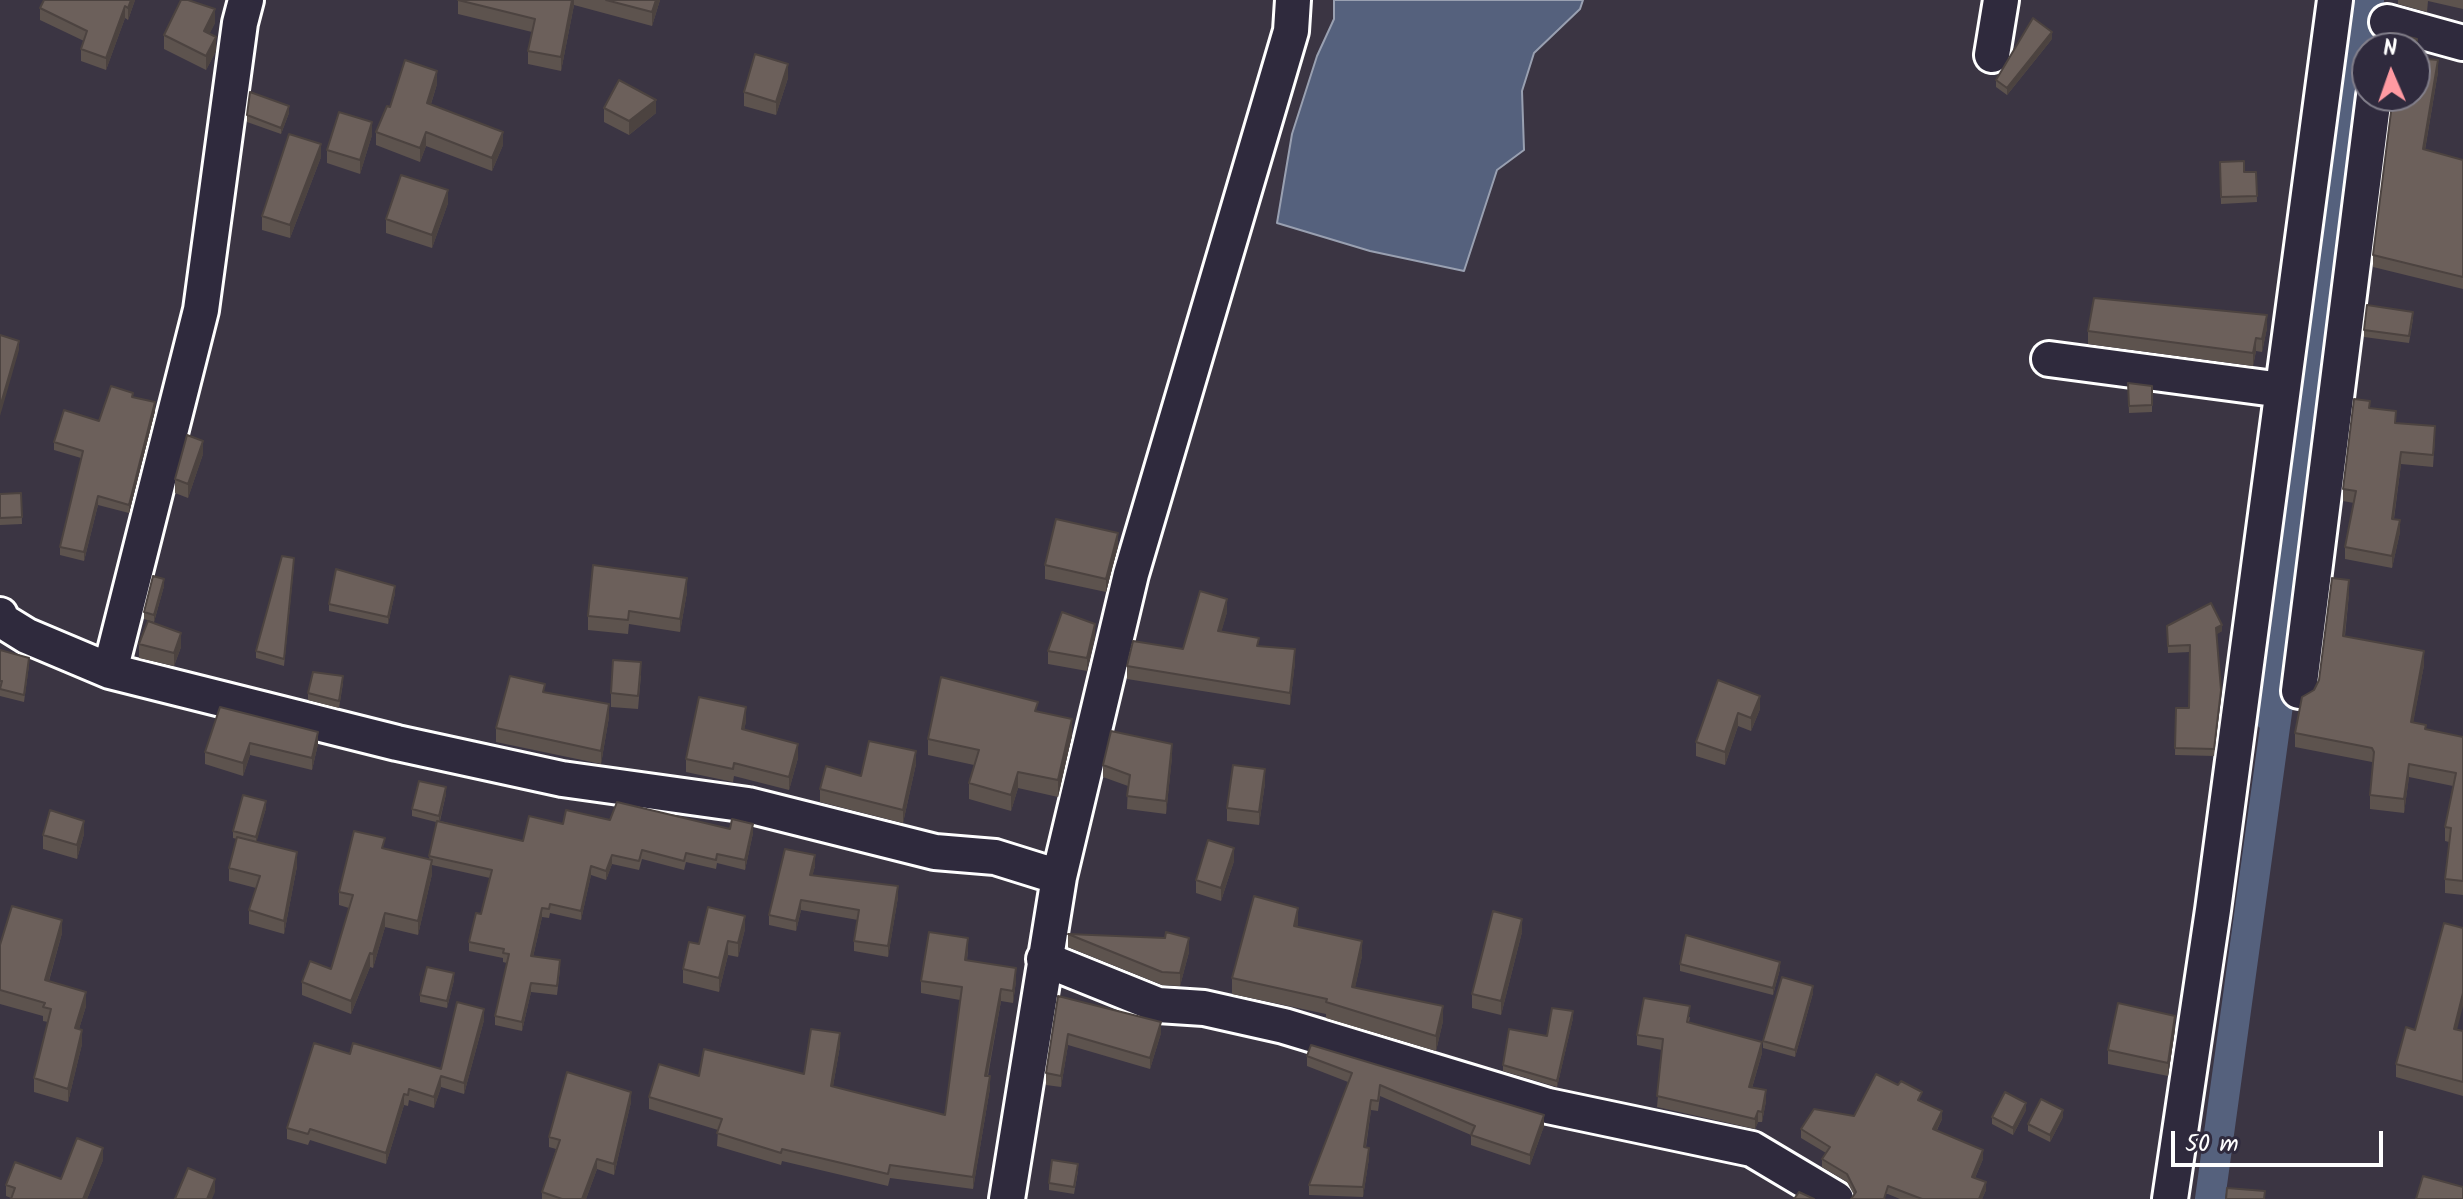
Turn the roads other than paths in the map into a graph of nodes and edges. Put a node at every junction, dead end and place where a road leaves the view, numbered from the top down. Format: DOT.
graph roads {
  1 [pos="246,0"];
  2 [pos="1293,0"];
  3 [pos="2001,0"];
  4 [pos="2335,0"];
  5 [pos="2387,23"];
  6 [pos="2463,43"];
  7 [pos="1992,55"];
  8 [pos="2372,112"];
  9 [pos="2049,359"];
  10 [pos="2282,390"];
  11 [pos="0,615"];
  12 [pos="110,671"];
  13 [pos="2299,691"];
  14 [pos="1059,877"];
  15 [pos="1044,959"];
  16 [pos="1007,1199"];
  17 [pos="1836,1199"];
  18 [pos="2170,1199"];
  1 -- 12 [label="street"];
  2 -- 14 [label="street"];
  3 -- 7 [label="street"];
  4 -- 10 [label="street"];
  5 -- 6 [label="street"];
  8 -- 13 [label="street"];
  9 -- 10 [label="street"];
  10 -- 18 [label="street"];
  11 -- 12 [label="street"];
  12 -- 14 [label="street"];
  14 -- 15 [label="street"];
  15 -- 16 [label="street"];
  15 -- 17 [label="street"];
}
